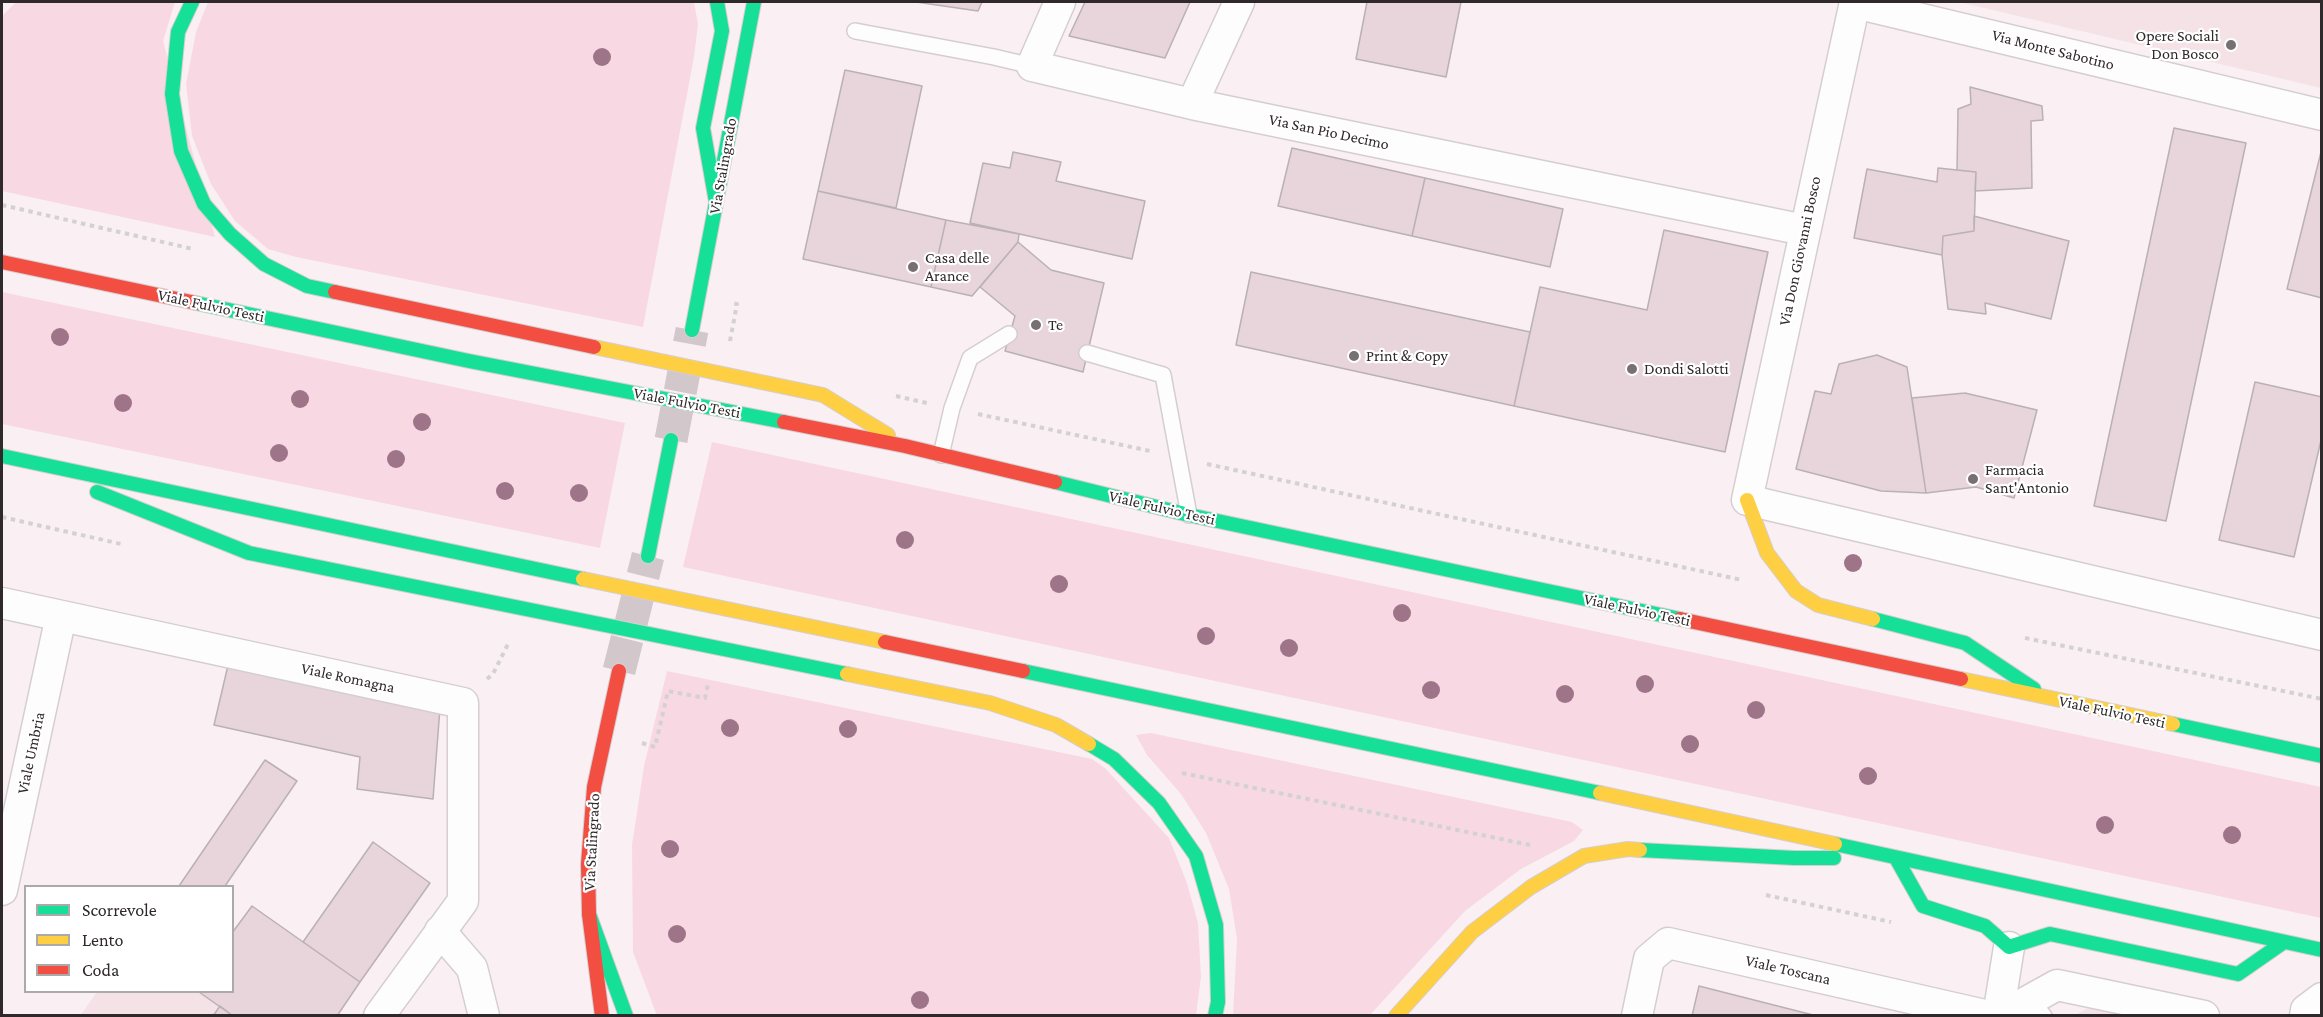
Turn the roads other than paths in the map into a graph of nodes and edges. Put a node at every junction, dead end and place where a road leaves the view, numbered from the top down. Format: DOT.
graph roads {
  1 [pos="192,2"];
  2 [pos="717,2"];
  3 [pos="754,2"];
  4 [pos="1060,2"];
  5 [pos="1239,2"];
  6 [pos="1855,2"];
  7 [pos="855,31"];
  8 [pos="1032,66"];
  9 [pos="1192,104"];
  10 [pos="2322,115"];
  11 [pos="716,202"];
  12 [pos="1804,230"];
  13 [pos="2,262"];
  14 [pos="692,330"];
  15 [pos="1009,334"];
  16 [pos="1087,353"];
  17 [pos="671,440"];
  18 [pos="905,446"];
  19 [pos="941,455"];
  20 [pos="5,457"];
  21 [pos="1747,500"];
  22 [pos="1189,515"];
  23 [pos="648,556"];
  24 [pos="2,603"];
  25 [pos="61,616"];
  26 [pos="2322,635"];
  27 [pos="619,671"];
  28 [pos="2048,698"];
  29 [pos="2322,756"];
  30 [pos="1896,858"];
  31 [pos="2,890"];
  32 [pos="589,914"];
  33 [pos="440,931"];
  34 [pos="2284,942"];
  35 [pos="2009,947"];
  36 [pos="2322,950"];
  37 [pos="2322,998"];
  38 [pos="2037,1007"];
  39 [pos="379,1016"];
  40 [pos="484,1016"];
  41 [pos="602,1016"];
  42 [pos="626,1016"];
  43 [pos="1215,1016"];
  44 [pos="1396,1016"];
  45 [pos="1637,1016"];
  46 [pos="1989,1016"];
  47 [pos="1999,1016"];
  48 [pos="2204,1016"];
  49 [pos="2304,1016"];
  1 -- 18 [label="main road"];
  2 -- 11 [label="main road"];
  3 -- 11 [label="main road, Via Stalingrado"];
  4 -- 8 [label="street"];
  5 -- 9 [label="street"];
  6 -- 10 [label="street, Via Monte Sabotino"];
  6 -- 12 [label="street, Via Don Giovanni Bosco"];
  7 -- 8 [label="lane, Via San Pio Decimo"];
  8 -- 9 [label="street, Via San Pio Decimo"];
  9 -- 12 [label="street, Via San Pio Decimo"];
  11 -- 14 [label="main road, Via Stalingrado"];
  12 -- 21 [label="street, Via Don Giovanni Bosco"];
  13 -- 18 [label="main road, Viale Fulvio Testi"];
  15 -- 19 [label="lane"];
  16 -- 22 [label="lane"];
  17 -- 23 [label="main road"];
  18 -- 19 [label="main road, Viale Fulvio Testi"];
  19 -- 22 [label="main road, Viale Fulvio Testi"];
  20 -- 30 [label="main road"];
  20 -- 43 [label="main road"];
  21 -- 26 [label="street"];
  21 -- 28 [label="main road"];
  22 -- 28 [label="main road, Viale Fulvio Testi"];
  24 -- 25 [label="street, Viale Romagna"];
  25 -- 31 [label="street, Viale Umbria"];
  25 -- 33 [label="street, Viale Romagna"];
  27 -- 32 [label="main road, Via Stalingrado"];
  28 -- 29 [label="main road, Viale Fulvio Testi"];
  30 -- 34 [label="main road"];
  30 -- 35 [label="main road"];
  30 -- 44 [label="main road"];
  32 -- 41 [label="main road, Via Stalingrado"];
  32 -- 42 [label="main road"];
  33 -- 39 [label="street"];
  33 -- 40 [label="street"];
  34 -- 35 [label="main road"];
  34 -- 36 [label="main road"];
  35 -- 47 [label="street"];
  37 -- 49 [label="street"];
  38 -- 47 [label="street"];
  38 -- 48 [label="street"];
  45 -- 46 [label="street, Viale Toscana"];
}
